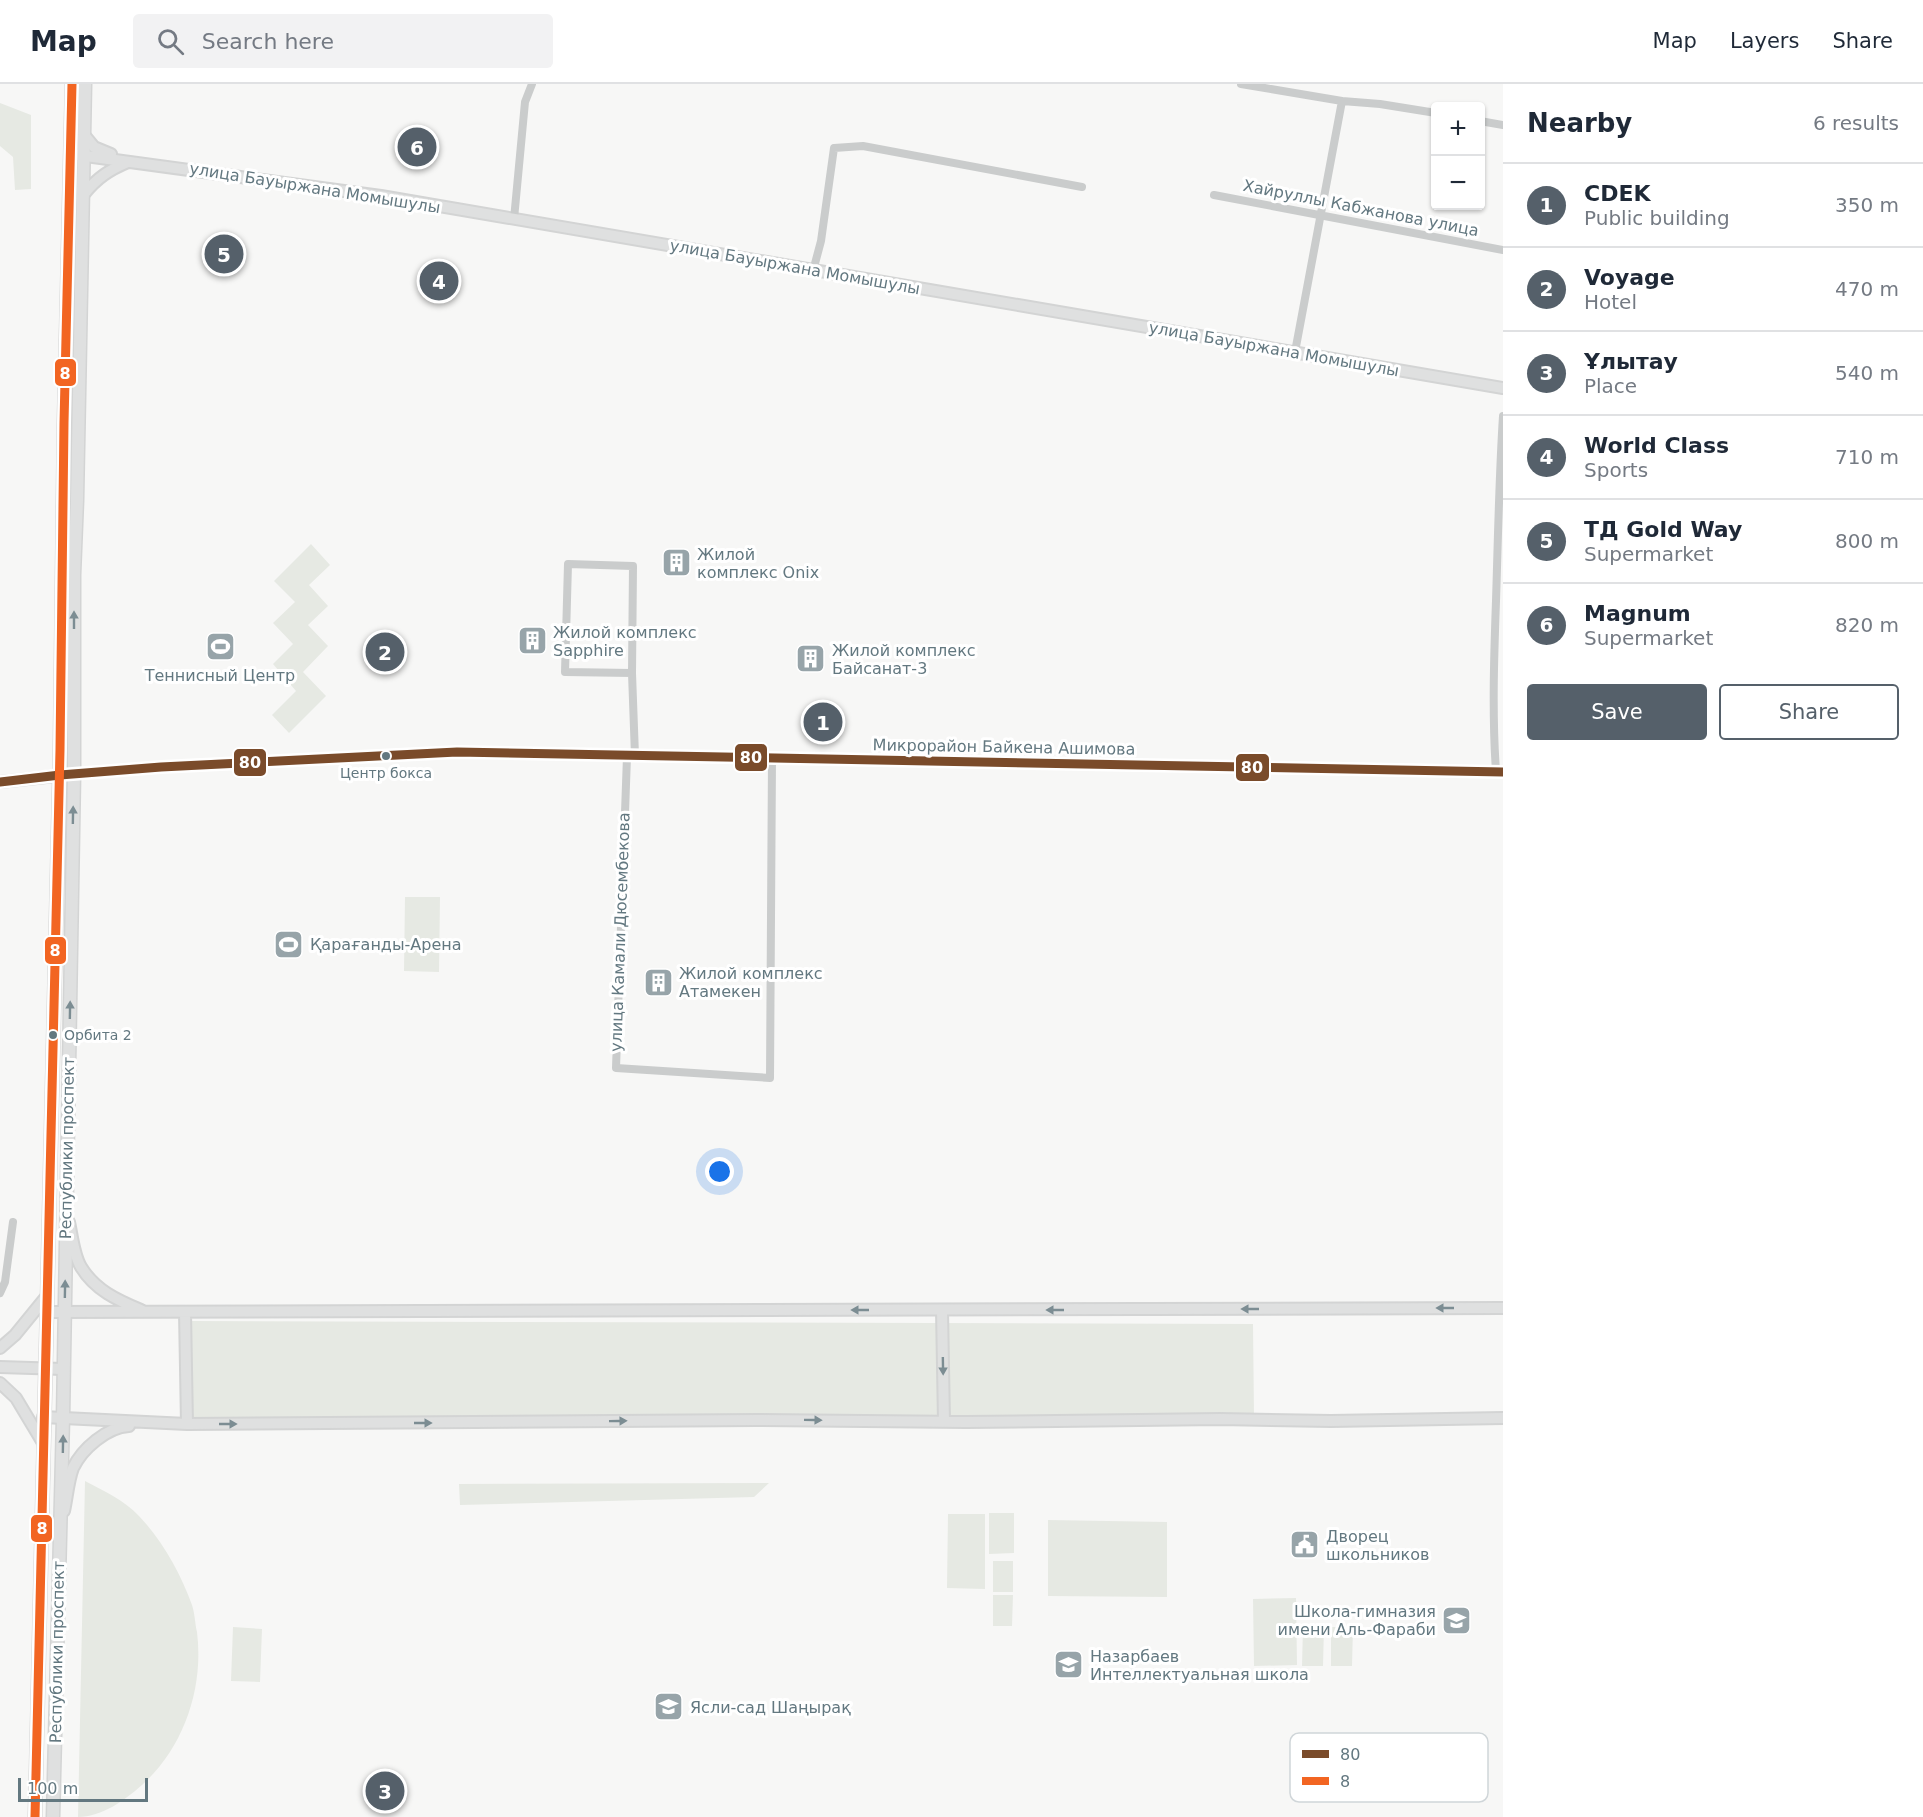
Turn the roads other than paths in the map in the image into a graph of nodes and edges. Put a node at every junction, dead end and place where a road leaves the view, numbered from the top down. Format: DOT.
graph roads {
  1 [pos="72,84"];
  2 [pos="85,84"];
  3 [pos="532,84"];
  4 [pos="1240,84"];
  5 [pos="1342,101"];
  6 [pos="1431,112"];
  7 [pos="1485,122"];
  8 [pos="1503,124"];
  9 [pos="85,136"];
  10 [pos="71,154"];
  11 [pos="85,156"];
  12 [pos="131,161"];
  13 [pos="1082,187"];
  14 [pos="84,194"];
  15 [pos="1214,195"];
  16 [pos="1320,216"];
  17 [pos="514,219"];
  18 [pos="1503,250"];
  19 [pos="813,271"];
  20 [pos="1295,352"];
  21 [pos="1503,388"];
  22 [pos="1503,416"];
  23 [pos="632,673"];
  24 [pos="631,756"];
  25 [pos="772,758"];
  26 [pos="1499,771"];
  27 [pos="74,774"];
  28 [pos="60,775"];
  29 [pos="0,782"];
  30 [pos="66,1213"];
  31 [pos="13,1222"];
  32 [pos="0,1293"];
  33 [pos="46,1297"];
  34 [pos="1503,1308"];
  35 [pos="942,1310"];
  36 [pos="46,1312"];
  37 [pos="147,1312"];
  38 [pos="185,1312"];
  39 [pos="64,1313"];
  40 [pos="0,1348"];
  41 [pos="0,1367"];
  42 [pos="44,1367"];
  43 [pos="63,1369"];
  44 [pos="0,1383"];
  45 [pos="43,1417"];
  46 [pos="63,1418"];
  47 [pos="1503,1418"];
  48 [pos="944,1422"];
  49 [pos="173,1423"];
  50 [pos="187,1424"];
  51 [pos="43,1443"];
  52 [pos="60,1526"];
  53 [pos="35,1817"];
  54 [pos="53,1817"];
  1 -- 10 [label="highway, Республики проспект"];
  2 -- 9 [label="highway, Республики проспект"];
  3 -- 17 [label="street"];
  4 -- 5 [label="street"];
  5 -- 6 [label="street"];
  5 -- 16 [label="street"];
  7 -- 8 [label="street"];
  9 -- 11 [label="highway, Республики проспект"];
  9 -- 12 [label="main road"];
  10 -- 11 [label="main road, улица Бауыржана Момышулы"];
  10 -- 28 [label="highway, Республики проспект"];
  11 -- 12 [label="main road, улица Бауыржана Момышулы"];
  11 -- 14 [label="highway, Республики проспект"];
  12 -- 14 [label="main road"];
  12 -- 17 [label="main road, улица Бауыржана Момышулы"];
  13 -- 19 [label="street"];
  27 -- 14 [label="highway, Республики проспект, one-way"];
  15 -- 16 [label="street, Хайруллы Кабжанова улица"];
  16 -- 18 [label="street, Хайруллы Кабжанова улица"];
  16 -- 20 [label="street"];
  17 -- 19 [label="main road, улица Бауыржана Момышулы"];
  19 -- 20 [label="main road, улица Бауыржана Момышулы"];
  20 -- 21 [label="main road, улица Бауыржана Момышулы"];
  22 -- 26 [label="street"];
  23 -- 23 [label="street"];
  23 -- 24 [label="street"];
  24 -- 25 [label="street, Микрорайон Байкена Ашимова"];
  24 -- 25 [label="street, улица Камали Дюсембекова"];
  24 -- 27 [label="street, Микрорайон Байкена Ашимова"];
  25 -- 26 [label="street, Микрорайон Байкена Ашимова"];
  27 -- 28 [label="main road"];
  30 -- 27 [label="highway, Республики проспект, one-way"];
  28 -- 29 [label="main road"];
  28 -- 33 [label="highway, Республики проспект"];
  30 -- 37 [label="main road"];
  39 -- 30 [label="highway, Республики проспект, one-way"];
  31 -- 32 [label="street"];
  33 -- 36 [label="highway, Республики проспект"];
  33 -- 40 [label="main road"];
  34 -- 35 [label="main road, one-way"];
  35 -- 38 [label="main road, one-way"];
  35 -- 48 [label="main road, one-way"];
  36 -- 39 [label="main road"];
  36 -- 42 [label="highway, Республики проспект"];
  37 -- 38 [label="main road"];
  37 -- 39 [label="main road"];
  38 -- 50 [label="main road"];
  39 -- 43 [label="highway, Республики проспект"];
  41 -- 42 [label="main road"];
  42 -- 43 [label="main road"];
  42 -- 45 [label="highway, Республики проспект"];
  43 -- 46 [label="highway, Республики проспект"];
  44 -- 51 [label="main road"];
  45 -- 46 [label="main road"];
  45 -- 51 [label="highway, Республики проспект"];
  46 -- 49 [label="main road"];
  52 -- 46 [label="highway, Республики проспект, one-way"];
  47 -- 48 [label="main road"];
  50 -- 48 [label="main road, one-way"];
  49 -- 50 [label="main road"];
  49 -- 52 [label="main road"];
  51 -- 53 [label="highway, Республики проспект"];
  52 -- 54 [label="highway, Республики проспект"];
}
